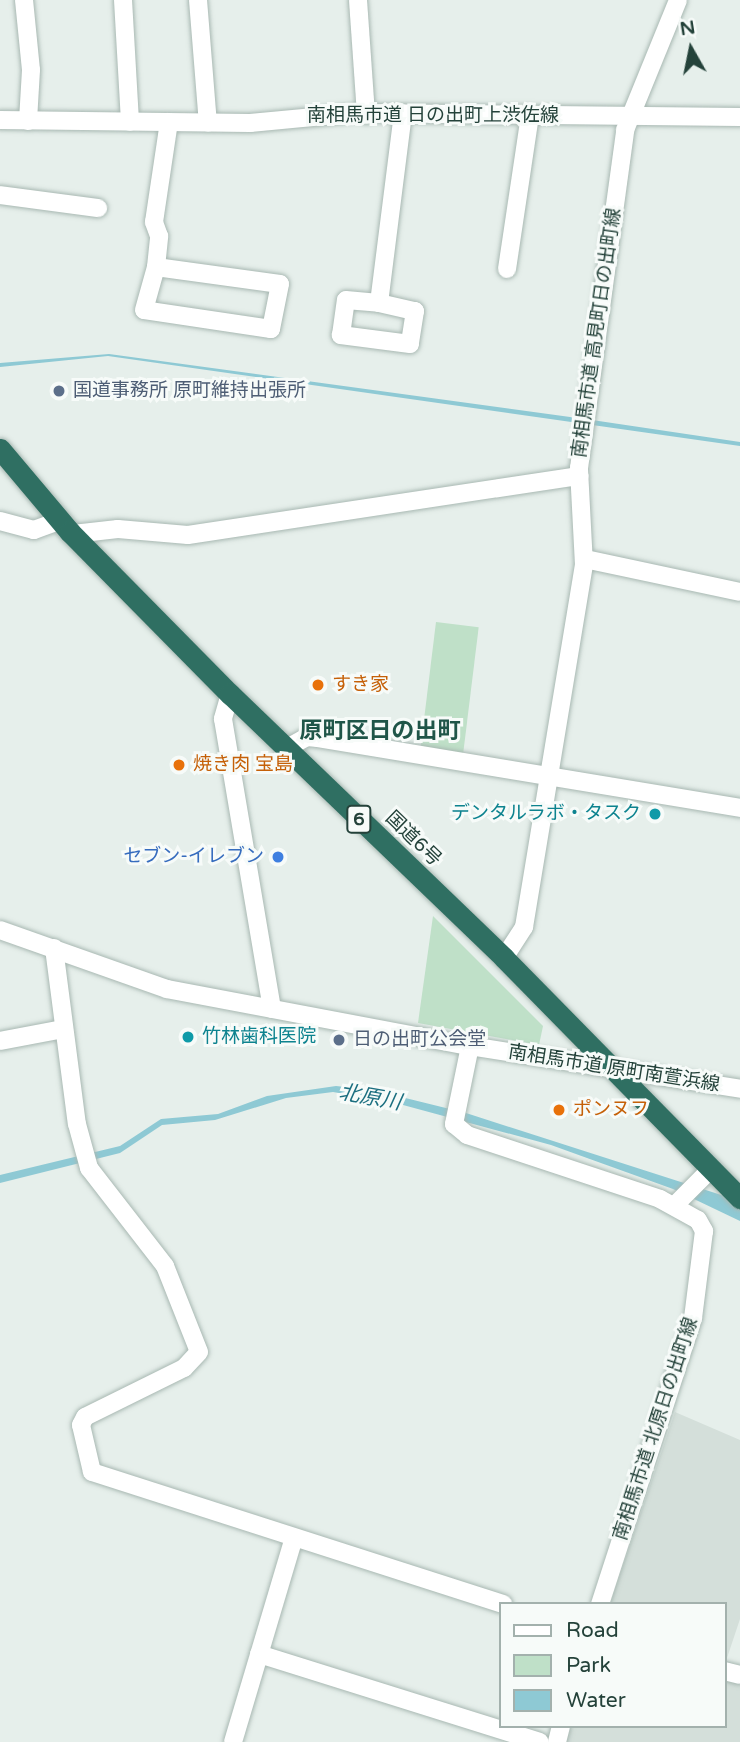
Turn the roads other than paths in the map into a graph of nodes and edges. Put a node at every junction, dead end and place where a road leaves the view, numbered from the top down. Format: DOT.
graph roads {
  1 [pos="24,0"];
  2 [pos="123,0"];
  3 [pos="198,0"];
  4 [pos="358,0"];
  5 [pos="678,0"];
  6 [pos="403,114"];
  7 [pos="366,115"];
  8 [pos="530,115"];
  9 [pos="630,116"];
  10 [pos="740,117"];
  11 [pos="0,120"];
  12 [pos="28,121"];
  13 [pos="130,122"];
  14 [pos="169,122"];
  15 [pos="208,123"];
  16 [pos="0,195"];
  17 [pos="98,208"];
  18 [pos="156,267"];
  19 [pos="507,269"];
  20 [pos="379,303"];
  21 [pos="0,449"];
  22 [pos="580,477"];
  23 [pos="0,521"];
  24 [pos="67,527"];
  25 [pos="585,559"];
  26 [pos="740,592"];
  27 [pos="230,694"];
  28 [pos="287,748"];
  29 [pos="551,778"];
  30 [pos="740,807"];
  31 [pos="0,930"];
  32 [pos="54,948"];
  33 [pos="504,958"];
  34 [pos="272,1009"];
  35 [pos="63,1029"];
  36 [pos="0,1041"];
  37 [pos="470,1046"];
  38 [pos="610,1068"];
  39 [pos="740,1089"];
  40 [pos="718,1176"];
  41 [pos="740,1198"];
  42 [pos="677,1202"];
  43 [pos="294,1538"];
  44 [pos="498,1602"];
  45 [pos="601,1602"];
  46 [pos="259,1654"];
  47 [pos="476,1733"];
  48 [pos="233,1742"];
  49 [pos="539,1742"];
  1 -- 12 [label="street"];
  2 -- 13 [label="street"];
  3 -- 15 [label="street"];
  4 -- 7 [label="street"];
  5 -- 9 [label="street, 南相馬市道 高見町日の出町線"];
  6 -- 7 [label="street, 南相馬市道 日の出町上渋佐線"];
  6 -- 8 [label="street, 南相馬市道 日の出町上渋佐線"];
  6 -- 20 [label="street"];
  7 -- 15 [label="street, 南相馬市道 日の出町上渋佐線"];
  8 -- 9 [label="street, 南相馬市道 日の出町上渋佐線"];
  8 -- 19 [label="street"];
  9 -- 10 [label="street, 南相馬市道 日の出町上渋佐線"];
  9 -- 22 [label="street, 南相馬市道 高見町日の出町線"];
  11 -- 12 [label="street, 南相馬市道 日の出町上渋佐線"];
  12 -- 13 [label="street, 南相馬市道 日の出町上渋佐線"];
  13 -- 14 [label="street, 南相馬市道 日の出町上渋佐線"];
  14 -- 15 [label="street, 南相馬市道 日の出町上渋佐線"];
  14 -- 18 [label="street"];
  16 -- 17 [label="street"];
  18 -- 18 [label="street"];
  21 -- 24 [label="highway, 国道6号 / 6"];
  22 -- 24 [label="street"];
  22 -- 25 [label="street, 南相馬市道 高見町日の出町線"];
  23 -- 24 [label="street"];
  24 -- 27 [label="highway, 国道6号 / 6"];
  25 -- 26 [label="street"];
  25 -- 29 [label="street, 南相馬市道 高見町日の出町線"];
  27 -- 28 [label="highway, 国道6号 / 6"];
  27 -- 34 [label="street"];
  28 -- 29 [label="street"];
  28 -- 33 [label="highway, 国道6号 / 6"];
  29 -- 30 [label="street"];
  29 -- 33 [label="street, 南相馬市道 高見町日の出町線"];
  31 -- 32 [label="street, 南相馬市道 原町南萱浜線"];
  32 -- 34 [label="street, 南相馬市道 原町南萱浜線"];
  32 -- 35 [label="street"];
  33 -- 38 [label="highway, 国道6号 / 6"];
  34 -- 37 [label="street, 南相馬市道 原町南萱浜線"];
  35 -- 36 [label="street"];
  35 -- 43 [label="street"];
  37 -- 38 [label="street, 南相馬市道 原町南萱浜線"];
  37 -- 42 [label="street, 南相馬市道 北原日の出町線"];
  38 -- 39 [label="street, 南相馬市道 原町南萱浜線"];
  38 -- 40 [label="highway, 国道6号 / 6"];
  40 -- 41 [label="highway, 国道6号 / 6"];
  40 -- 42 [label="street"];
  42 -- 45 [label="street, 南相馬市道 北原日の出町線"];
  43 -- 44 [label="street"];
  43 -- 46 [label="street"];
  46 -- 47 [label="street"];
  46 -- 48 [label="street"];
  47 -- 49 [label="street"];
}
